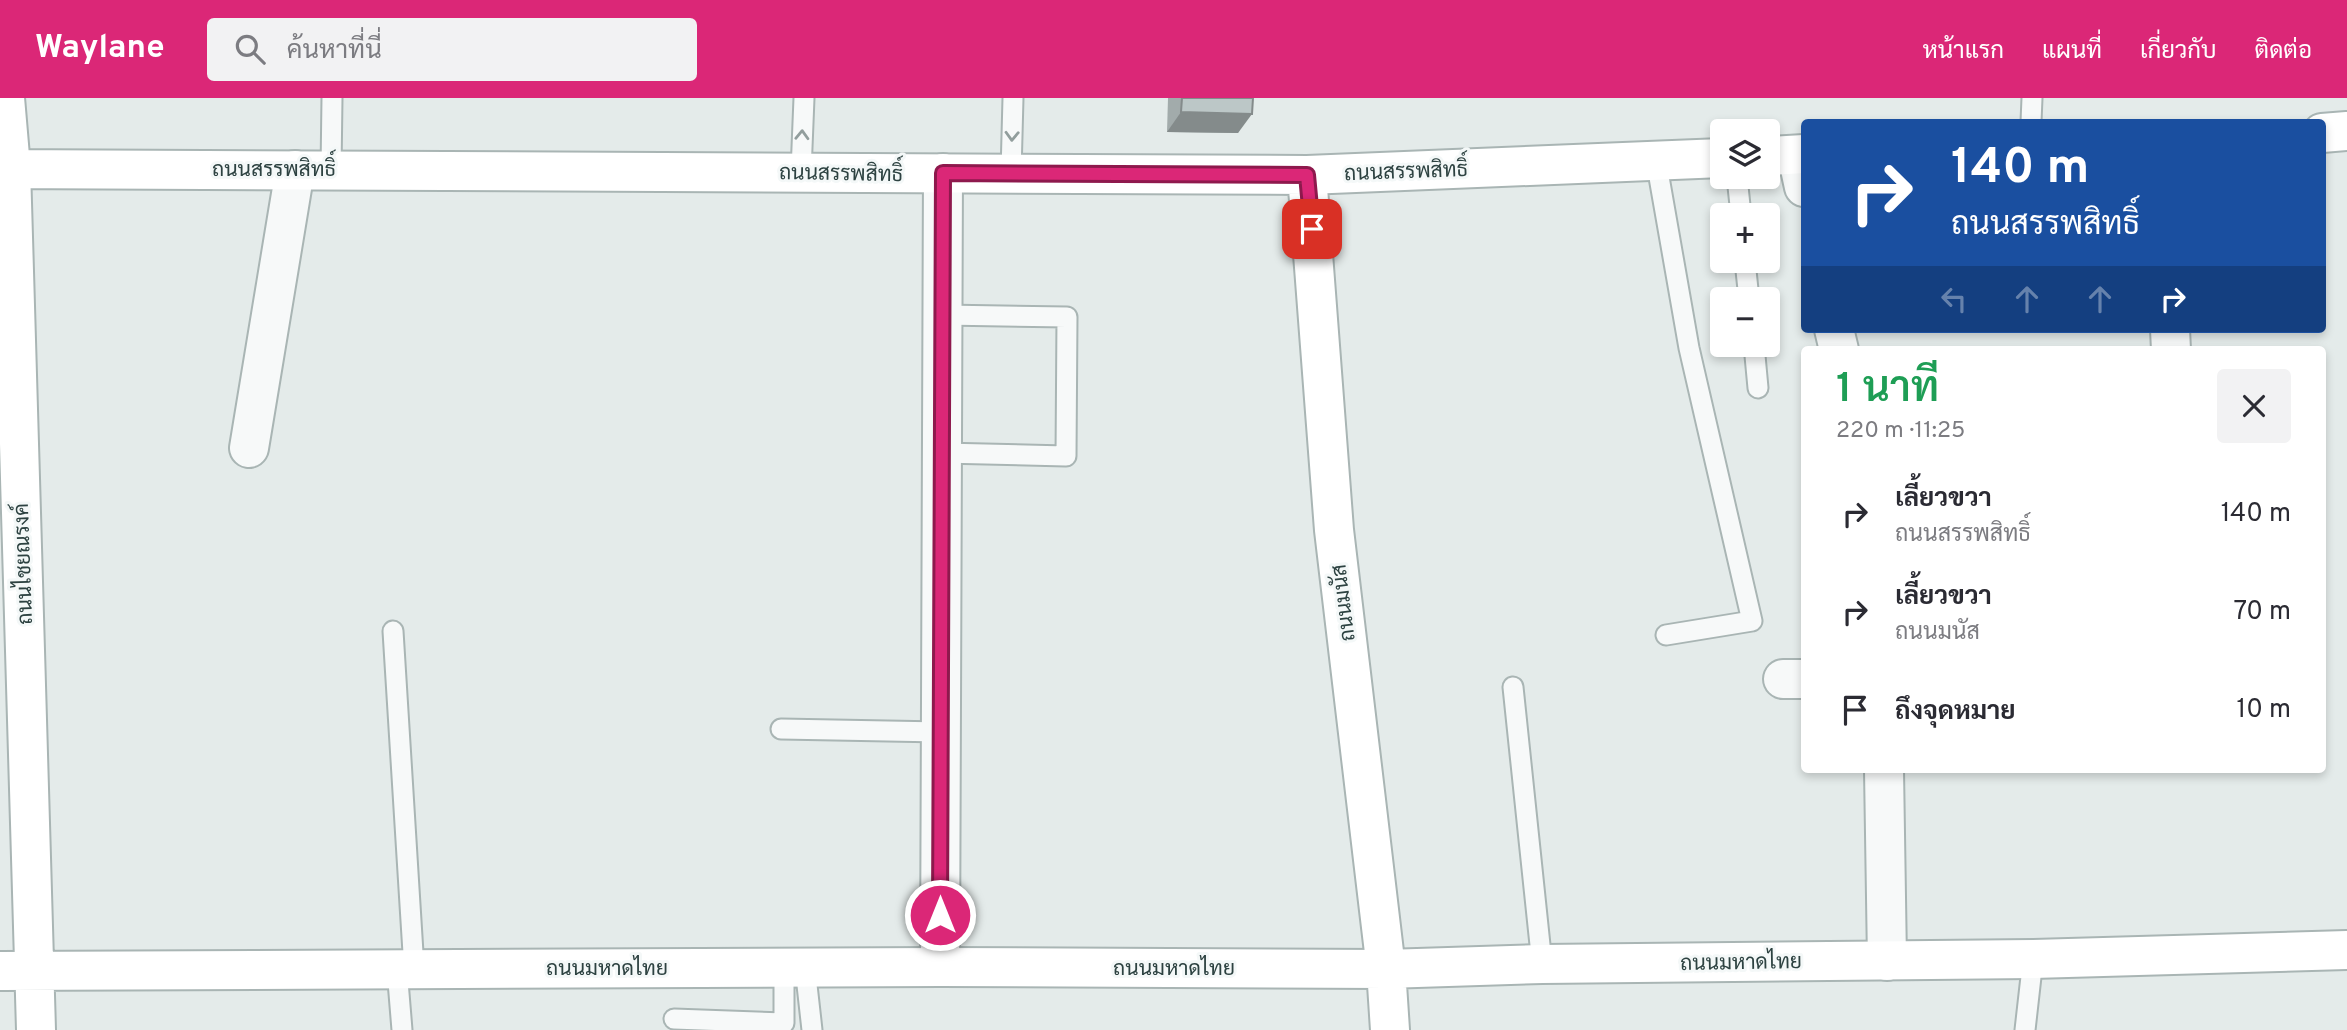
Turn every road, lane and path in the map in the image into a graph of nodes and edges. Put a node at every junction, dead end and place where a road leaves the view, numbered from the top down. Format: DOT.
graph roads {
  1 [pos="5,98"];
  2 [pos="332,98"];
  3 [pos="804,98"];
  4 [pos="1013,98"];
  5 [pos="2032,98"];
  6 [pos="2031,119"];
  7 [pos="2347,131"];
  8 [pos="2326,132"];
  9 [pos="1710,158"];
  10 [pos="1656,160"];
  11 [pos="6,168"];
  12 [pos="313,170"];
  13 [pos="801,172"];
  14 [pos="943,173"];
  15 [pos="1011,173"];
  16 [pos="1307,175"];
  17 [pos="943,315"];
  18 [pos="1755,357"];
  19 [pos="8,359"];
  20 [pos="1758,388"];
  21 [pos="250,448"];
  22 [pos="942,453"];
  23 [pos="393,631"];
  24 [pos="1666,635"];
  25 [pos="1513,687"];
  26 [pos="780,729"];
  27 [pos="941,732"];
  28 [pos="1884,773"];
  29 [pos="2347,950"];
  30 [pos="2033,960"];
  31 [pos="1887,961"];
  32 [pos="1542,964"];
  33 [pos="940,967"];
  34 [pos="795,968"];
  35 [pos="405,969"];
  36 [pos="1386,969"];
  37 [pos="18,971"];
  38 [pos="674,1019"];
  39 [pos="36,1030"];
  40 [pos="402,1030"];
  41 [pos="812,1030"];
  42 [pos="1390,1030"];
  43 [pos="2025,1030"];
  1 -- 11 [label="street, ถนนไชยณรงค์"];
  2 -- 12 [label="lane"];
  13 -- 3 [label="lane, one-way"];
  4 -- 15 [label="lane, one-way"];
  5 -- 6 [label="lane"];
  7 -- 8 [label="street"];
  9 -- 10 [label="street, ถนนสรรพสิทธิ์"];
  10 -- 16 [label="street, ถนนสรรพสิทธิ์"];
  10 -- 24 [label="lane"];
  11 -- 12 [label="street, ถนนสรรพสิทธิ์"];
  11 -- 19 [label="street, ถนนไชยณรงค์"];
  12 -- 13 [label="street, ถนนสรรพสิทธิ์"];
  12 -- 21 [label="street"];
  13 -- 14 [label="street, ถนนสรรพสิทธิ์"];
  14 -- 15 [label="street, ถนนสรรพสิทธิ์"];
  14 -- 17 [label="street"];
  15 -- 16 [label="street, ถนนสรรพสิทธิ์"];
  16 -- 36 [label="street, ถนนมนัส"];
  17 -- 22 [label="street"];
  17 -- 22 [label="lane"];
  18 -- 20 [label="lane"];
  19 -- 37 [label="street, ถนนไชยณรงค์"];
  22 -- 27 [label="street"];
  23 -- 35 [label="lane"];
  25 -- 32 [label="lane"];
  26 -- 27 [label="lane"];
  27 -- 33 [label="street"];
  28 -- 31 [label="street"];
  29 -- 30 [label="street, ถนนมหาดไทย"];
  30 -- 31 [label="street, ถนนมหาดไทย"];
  30 -- 43 [label="lane"];
  31 -- 32 [label="street, ถนนมหาดไทย"];
  32 -- 36 [label="street, ถนนมหาดไทย"];
  33 -- 34 [label="street, ถนนมหาดไทย"];
  33 -- 36 [label="street, ถนนมหาดไทย"];
  34 -- 35 [label="street, ถนนมหาดไทย"];
  34 -- 38 [label="lane"];
  34 -- 41 [label="lane"];
  35 -- 37 [label="street, ถนนมหาดไทย"];
  35 -- 40 [label="lane"];
  36 -- 42 [label="street, ถนนมนัส"];
  37 -- 39 [label="street, ถนนไชยณรงค์"];
}
